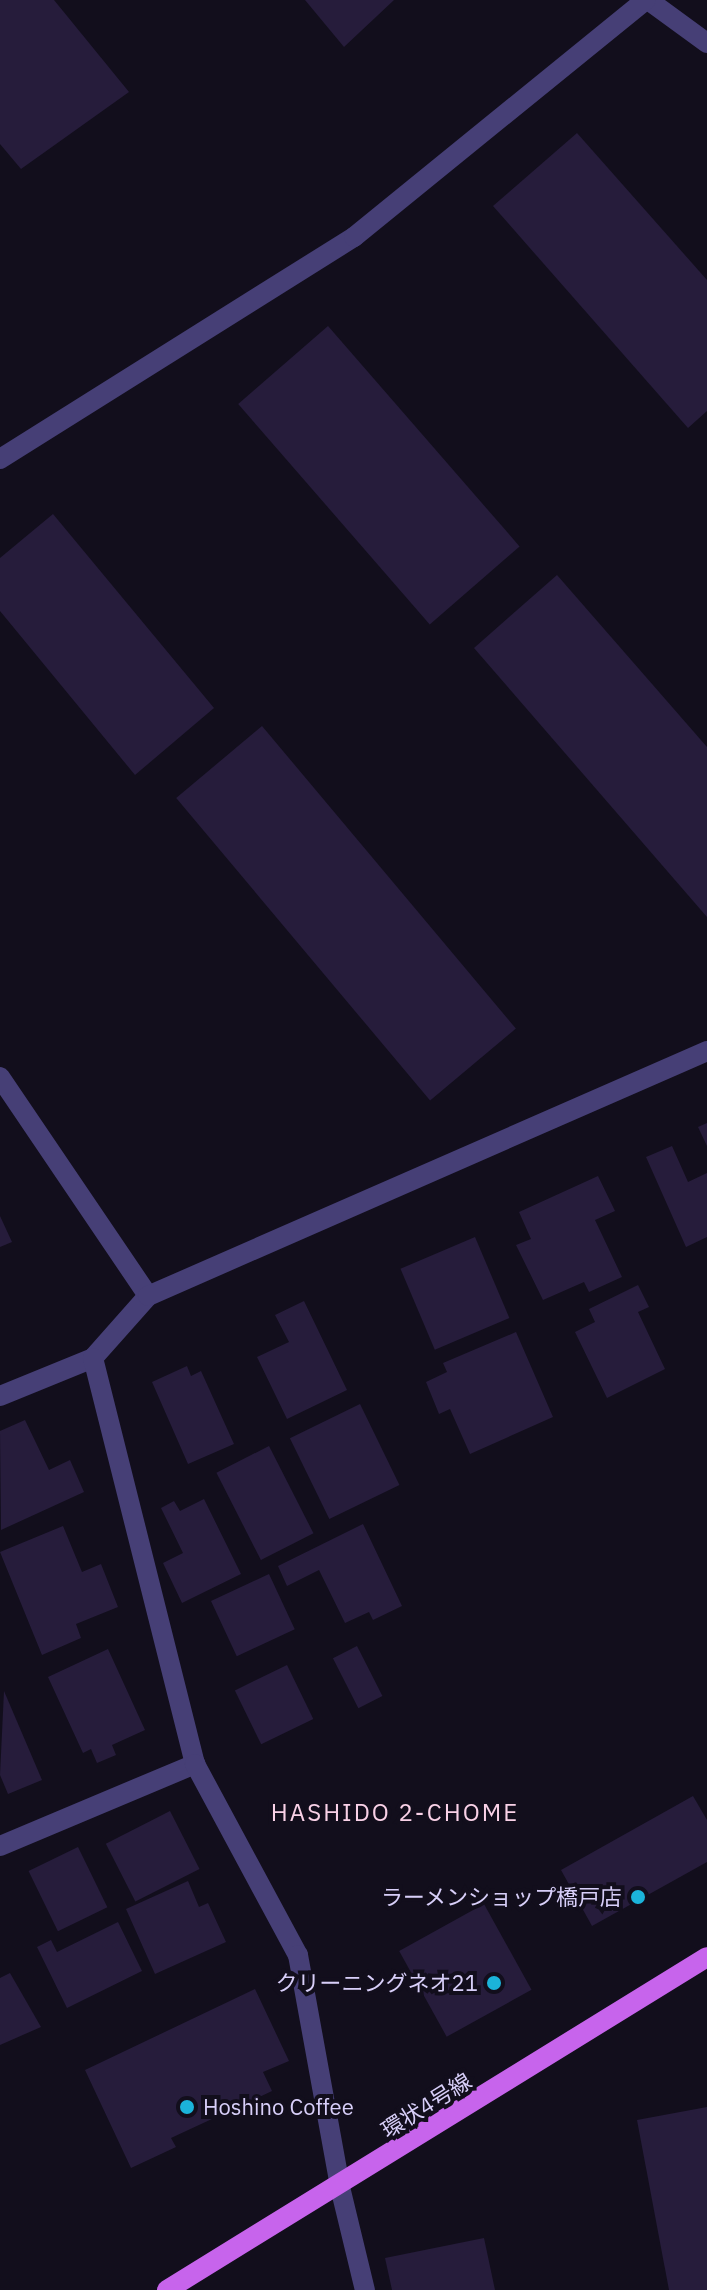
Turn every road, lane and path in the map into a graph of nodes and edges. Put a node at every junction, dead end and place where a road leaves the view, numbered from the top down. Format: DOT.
graph roads {
  1 [pos="647,0"];
  2 [pos="707,43"];
  3 [pos="0,459"];
  4 [pos="707,1051"];
  5 [pos="0,1077"];
  6 [pos="148,1296"];
  7 [pos="93,1358"];
  8 [pos="0,1396"];
  9 [pos="195,1764"];
  10 [pos="0,1846"];
  11 [pos="707,1957"];
  12 [pos="340,2187"];
  13 [pos="167,2290"];
  14 [pos="365,2290"];
  1 -- 2 [label="street"];
  1 -- 3 [label="street"];
  4 -- 6 [label="street"];
  5 -- 6 [label="street"];
  6 -- 7 [label="street"];
  7 -- 8 [label="street"];
  7 -- 9 [label="street"];
  9 -- 10 [label="street"];
  9 -- 12 [label="street"];
  11 -- 12 [label="main road, 環状4号線"];
  12 -- 13 [label="main road, 環状4号線"];
  12 -- 14 [label="street"];
}
